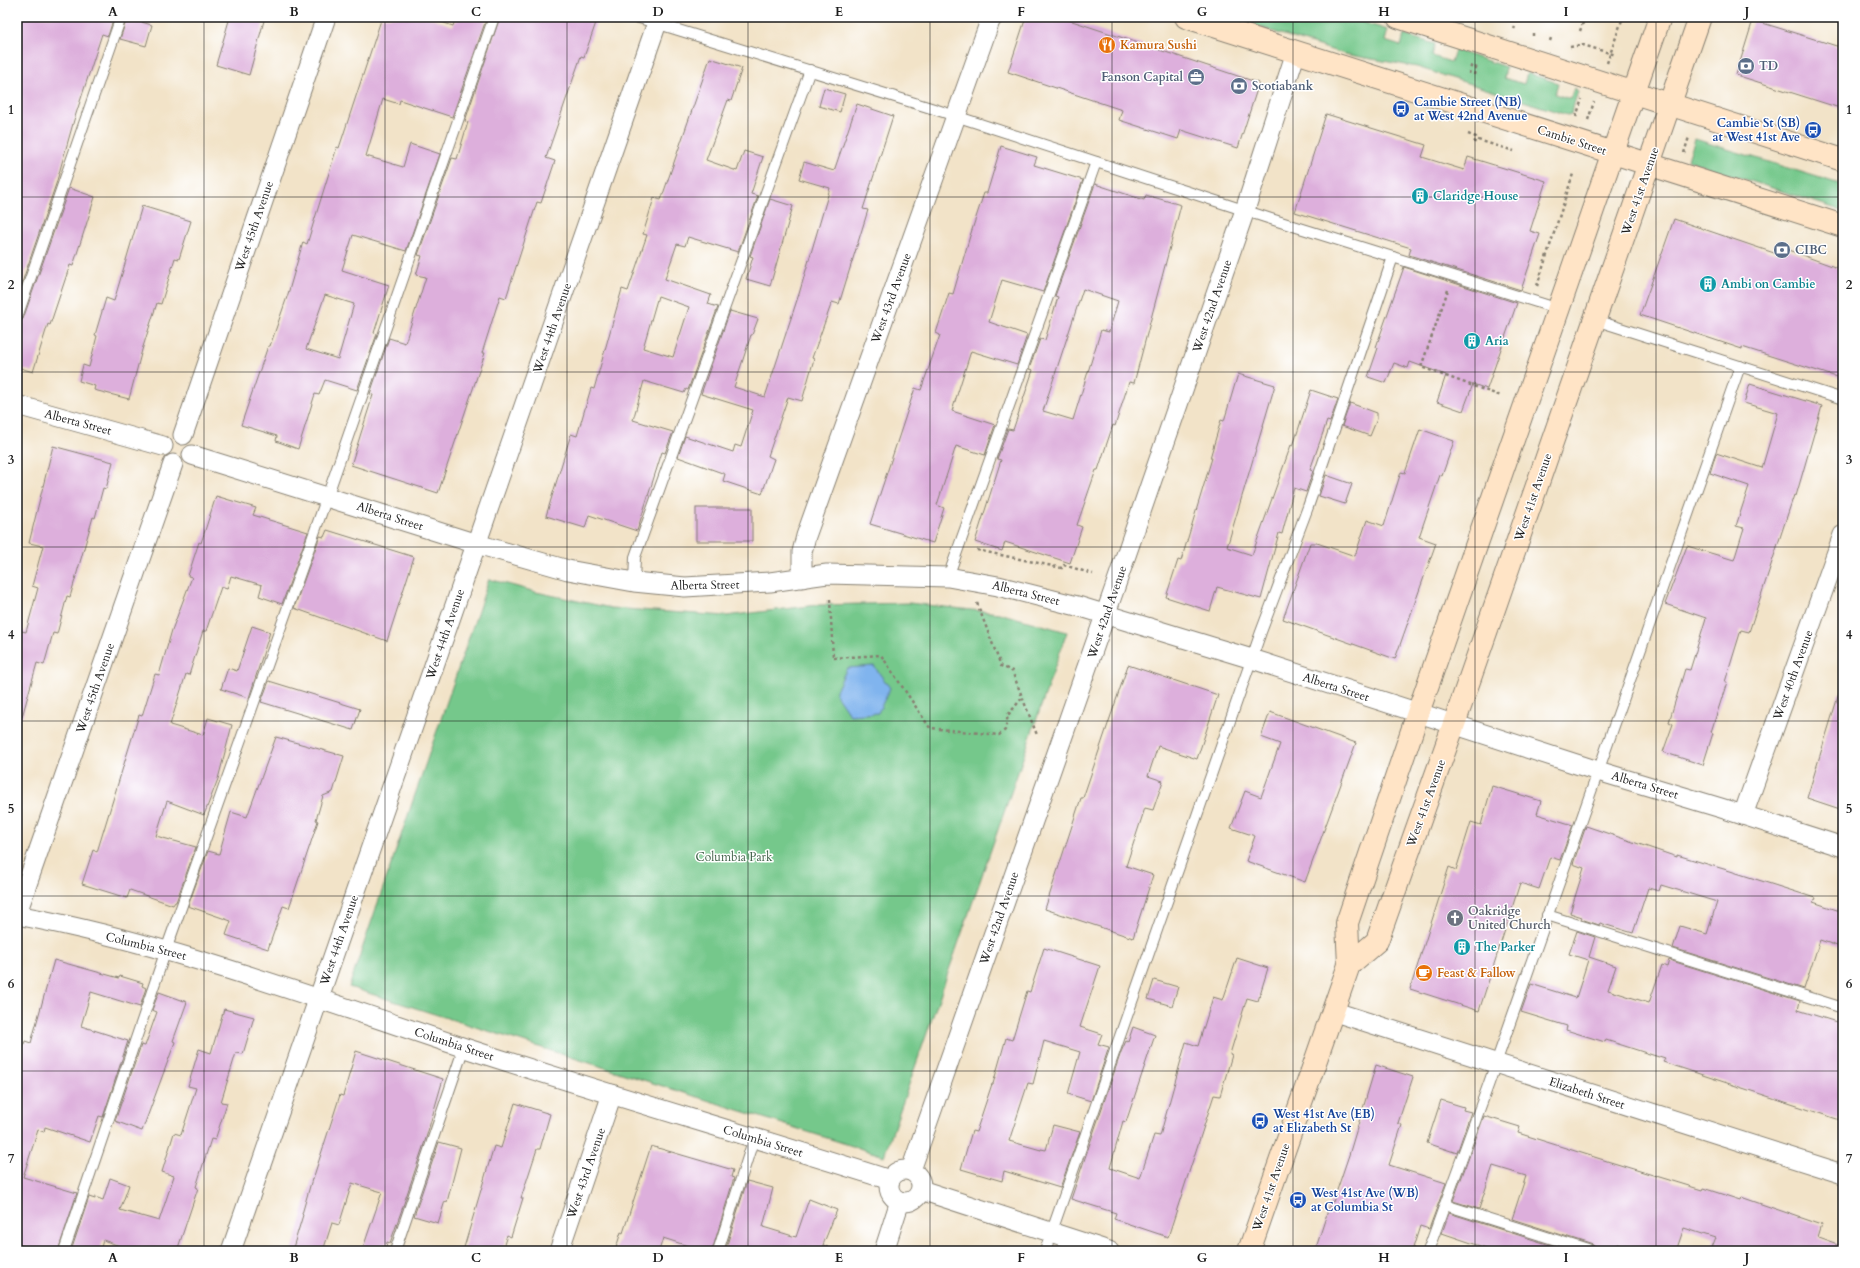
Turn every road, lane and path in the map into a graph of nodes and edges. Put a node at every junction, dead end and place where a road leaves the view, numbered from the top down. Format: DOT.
graph roads {
  1 [pos="121,17"];
  2 [pos="326,17"];
  3 [pos="494,17"];
  4 [pos="636,17"];
  5 [pos="1186,17"];
  6 [pos="1398,17"];
  7 [pos="1585,17"];
  8 [pos="1623,17"];
  9 [pos="1660,17"];
  10 [pos="1700,17"];
  11 [pos="991,18"];
  12 [pos="658,20"];
  13 [pos="1580,31"];
  14 [pos="1570,47"];
  15 [pos="1296,52"];
  16 [pos="1610,53"];
  17 [pos="1616,55"];
  18 [pos="1607,64"];
  19 [pos="810,70"];
  20 [pos="1633,92"];
  21 [pos="1583,97"];
  22 [pos="1596,97"];
  23 [pos="1669,104"];
  24 [pos="956,116"];
  25 [pos="1576,117"];
  26 [pos="1588,120"];
  27 [pos="1468,134"];
  28 [pos="1689,137"];
  29 [pos="1478,140"];
  30 [pos="1474,144"];
  31 [pos="1514,151"];
  32 [pos="1612,152"];
  33 [pos="1683,155"];
  34 [pos="1843,160"];
  35 [pos="1096,162"];
  36 [pos="1649,164"];
  37 [pos="1573,174"];
  38 [pos="1245,210"];
  39 [pos="1843,226"];
  40 [pos="1393,257"];
  41 [pos="1453,276"];
  42 [pos="1537,287"];
  43 [pos="1559,309"];
  44 [pos="17,317"];
  45 [pos="1595,320"];
  46 [pos="1740,366"];
  47 [pos="1501,396"];
  48 [pos="1843,399"];
  49 [pos="17,406"];
  50 [pos="183,435"];
  51 [pos="163,446"];
  52 [pos="192,455"];
  53 [pos="173,464"];
  54 [pos="328,496"];
  55 [pos="1843,535"];
  56 [pos="477,544"];
  57 [pos="977,550"];
  58 [pos="1092,574"];
  59 [pos="948,577"];
  60 [pos="802,578"];
  61 [pos="634,582"];
  62 [pos="830,599"];
  63 [pos="977,603"];
  64 [pos="1106,615"];
  65 [pos="1252,659"];
  66 [pos="1022,698"];
  67 [pos="1418,713"];
  68 [pos="1454,724"];
  69 [pos="1036,735"];
  70 [pos="1598,771"];
  71 [pos="1743,815"];
  72 [pos="1843,847"];
  73 [pos="17,914"];
  74 [pos="1547,915"];
  75 [pos="166,950"];
  76 [pos="1349,965"];
  77 [pos="319,998"];
  78 [pos="1843,1008"];
  79 [pos="1332,1011"];
  80 [pos="464,1047"];
  81 [pos="1495,1064"];
  82 [pos="612,1094"];
  83 [pos="754,1138"];
  84 [pos="911,1170"];
  85 [pos="1843,1174"];
  86 [pos="890,1180"];
  87 [pos="921,1190"];
  88 [pos="900,1201"];
  89 [pos="1445,1205"];
  90 [pos="1048,1242"];
  91 [pos="64,1251"];
  92 [pos="231,1251"];
  93 [pos="395,1251"];
  94 [pos="559,1251"];
  95 [pos="718,1251"];
  96 [pos="884,1251"];
  97 [pos="1109,1251"];
  98 [pos="1249,1251"];
  99 [pos="1428,1251"];
  100 [pos="1591,1251"];
  1 -- 44 [label="lane"];
  2 -- 50 [label="street, West 45th Avenue"];
  3 -- 54 [label="lane"];
  4 -- 12 [label="lane"];
  5 -- 15 [label="main road, Cambie Street"];
  6 -- 20 [label="main road"];
  7 -- 13 [label="path"];
  8 -- 16 [label="path"];
  9 -- 20 [label="main road, West 41st Avenue"];
  10 -- 23 [label="main road, West 41st Avenue"];
  11 -- 24 [label="street, West 43rd Avenue"];
  12 -- 19 [label="lane"];
  12 -- 56 [label="street, West 44th Avenue"];
  14 -- 16 [label="path"];
  15 -- 32 [label="main road, Cambie Street"];
  15 -- 38 [label="street, West 42nd Avenue"];
  16 -- 17 [label="path"];
  16 -- 18 [label="path"];
  19 -- 24 [label="lane"];
  19 -- 61 [label="lane"];
  20 -- 23 [label="main road"];
  20 -- 32 [label="main road, West 41st Avenue"];
  21 -- 25 [label="path"];
  22 -- 26 [label="path"];
  23 -- 34 [label="main road"];
  23 -- 36 [label="main road, West 41st Avenue"];
  24 -- 35 [label="lane"];
  24 -- 60 [label="street, West 43rd Avenue"];
  27 -- 30 [label="path"];
  28 -- 33 [label="path"];
  29 -- 31 [label="path"];
  32 -- 36 [label="main road, Cambie Street"];
  32 -- 43 [label="main road, West 41st Avenue"];
  35 -- 38 [label="lane"];
  35 -- 59 [label="lane"];
  36 -- 39 [label="main road, Cambie Street"];
  36 -- 45 [label="main road, West 41st Avenue"];
  37 -- 42 [label="path"];
  38 -- 40 [label="lane"];
  38 -- 64 [label="street, West 42nd Avenue"];
  40 -- 41 [label="lane"];
  40 -- 65 [label="lane"];
  41 -- 43 [label="lane"];
  41 -- 47 [label="path"];
  43 -- 67 [label="main road, West 41st Avenue"];
  45 -- 46 [label="lane"];
  45 -- 68 [label="main road, West 41st Avenue"];
  46 -- 48 [label="lane"];
  46 -- 70 [label="lane"];
  49 -- 51 [label="street, Alberta Street"];
  50 -- 51 [label="street"];
  50 -- 52 [label="street"];
  51 -- 53 [label="street"];
  52 -- 53 [label="street"];
  52 -- 54 [label="street, Alberta Street"];
  53 -- 73 [label="street, West 45th Avenue"];
  54 -- 56 [label="street, Alberta Street"];
  54 -- 75 [label="lane"];
  55 -- 71 [label="street, West 40th Avenue"];
  56 -- 61 [label="street, Alberta Street"];
  56 -- 77 [label="street, West 44th Avenue"];
  57 -- 58 [label="path"];
  59 -- 60 [label="street, Alberta Street"];
  59 -- 64 [label="street, Alberta Street"];
  60 -- 61 [label="street, Alberta Street"];
  62 -- 66 [label="path"];
  63 -- 66 [label="path"];
  64 -- 65 [label="street, Alberta Street"];
  64 -- 84 [label="street, West 42nd Avenue"];
  65 -- 67 [label="street, Alberta Street"];
  65 -- 90 [label="lane"];
  66 -- 69 [label="path"];
  67 -- 68 [label="street, Alberta Street"];
  67 -- 76 [label="main road, West 41st Avenue"];
  68 -- 70 [label="street, Alberta Street"];
  68 -- 76 [label="main road, West 41st Avenue"];
  70 -- 71 [label="street, Alberta Street"];
  70 -- 74 [label="lane"];
  71 -- 72 [label="street, Alberta Street"];
  73 -- 75 [label="street, Columbia Street"];
  74 -- 78 [label="lane"];
  74 -- 81 [label="lane"];
  75 -- 77 [label="street, Columbia Street"];
  75 -- 91 [label="lane"];
  76 -- 79 [label="main road, West 41st Avenue"];
  77 -- 80 [label="street, Columbia Street"];
  77 -- 92 [label="street, West 44th Avenue"];
  79 -- 81 [label="street, Elizabeth Street"];
  79 -- 98 [label="main road, West 41st Avenue"];
  80 -- 82 [label="street, Columbia Street"];
  80 -- 93 [label="lane"];
  81 -- 85 [label="street, Elizabeth Street"];
  81 -- 89 [label="lane"];
  82 -- 83 [label="street, Columbia Street"];
  82 -- 94 [label="street, West 43rd Avenue"];
  83 -- 86 [label="street, Columbia Street"];
  83 -- 95 [label="lane"];
  84 -- 86 [label="street"];
  84 -- 87 [label="street"];
  86 -- 88 [label="street"];
  87 -- 88 [label="street"];
  87 -- 90 [label="street"];
  88 -- 96 [label="street"];
  89 -- 99 [label="lane"];
  89 -- 100 [label="lane"];
  90 -- 97 [label="street"];
}
